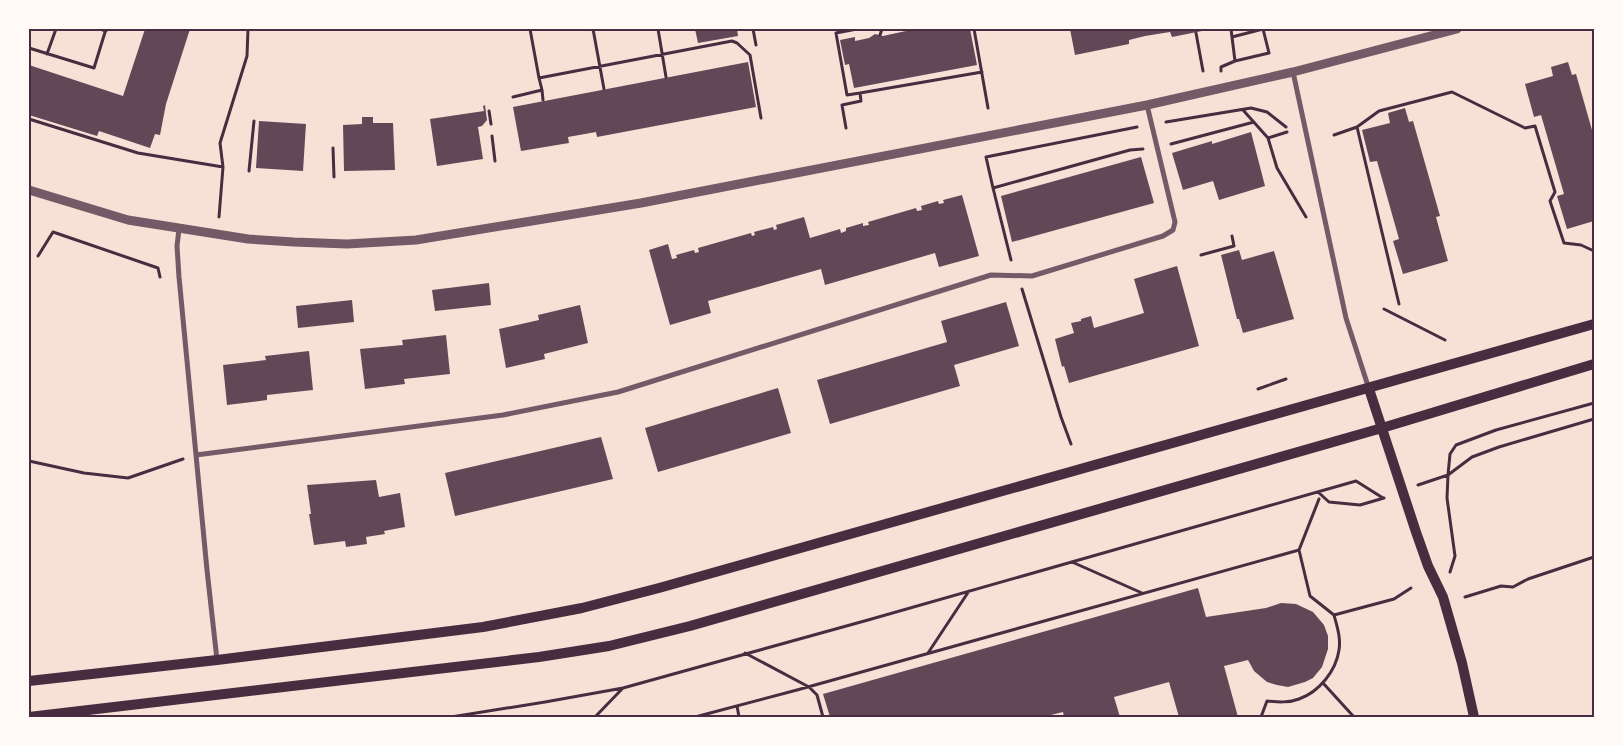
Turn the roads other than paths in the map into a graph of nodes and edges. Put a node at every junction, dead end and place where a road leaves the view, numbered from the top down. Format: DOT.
graph roads {
  1 [pos="1457,29"];
  2 [pos="1293,72"];
  3 [pos="1147,105"];
  4 [pos="29,190"];
  5 [pos="180,229"];
  6 [pos="1594,324"];
  7 [pos="1594,364"];
  8 [pos="1369,389"];
  9 [pos="1382,428"];
  10 [pos="196,455"];
  11 [pos="217,660"];
  12 [pos="29,681"];
  13 [pos="29,717"];
  14 [pos="1474,717"];
  1 -- 2 [label="street"];
  2 -- 3 [label="street"];
  2 -- 8 [label="street"];
  3 -- 5 [label="street"];
  3 -- 10 [label="street"];
  4 -- 5 [label="street"];
  5 -- 10 [label="street"];
  6 -- 8 [label="main road"];
  7 -- 9 [label="main road"];
  8 -- 9 [label="main road"];
  8 -- 11 [label="main road"];
  9 -- 13 [label="main road"];
  9 -- 14 [label="main road"];
  10 -- 11 [label="street"];
  11 -- 12 [label="main road"];
}
